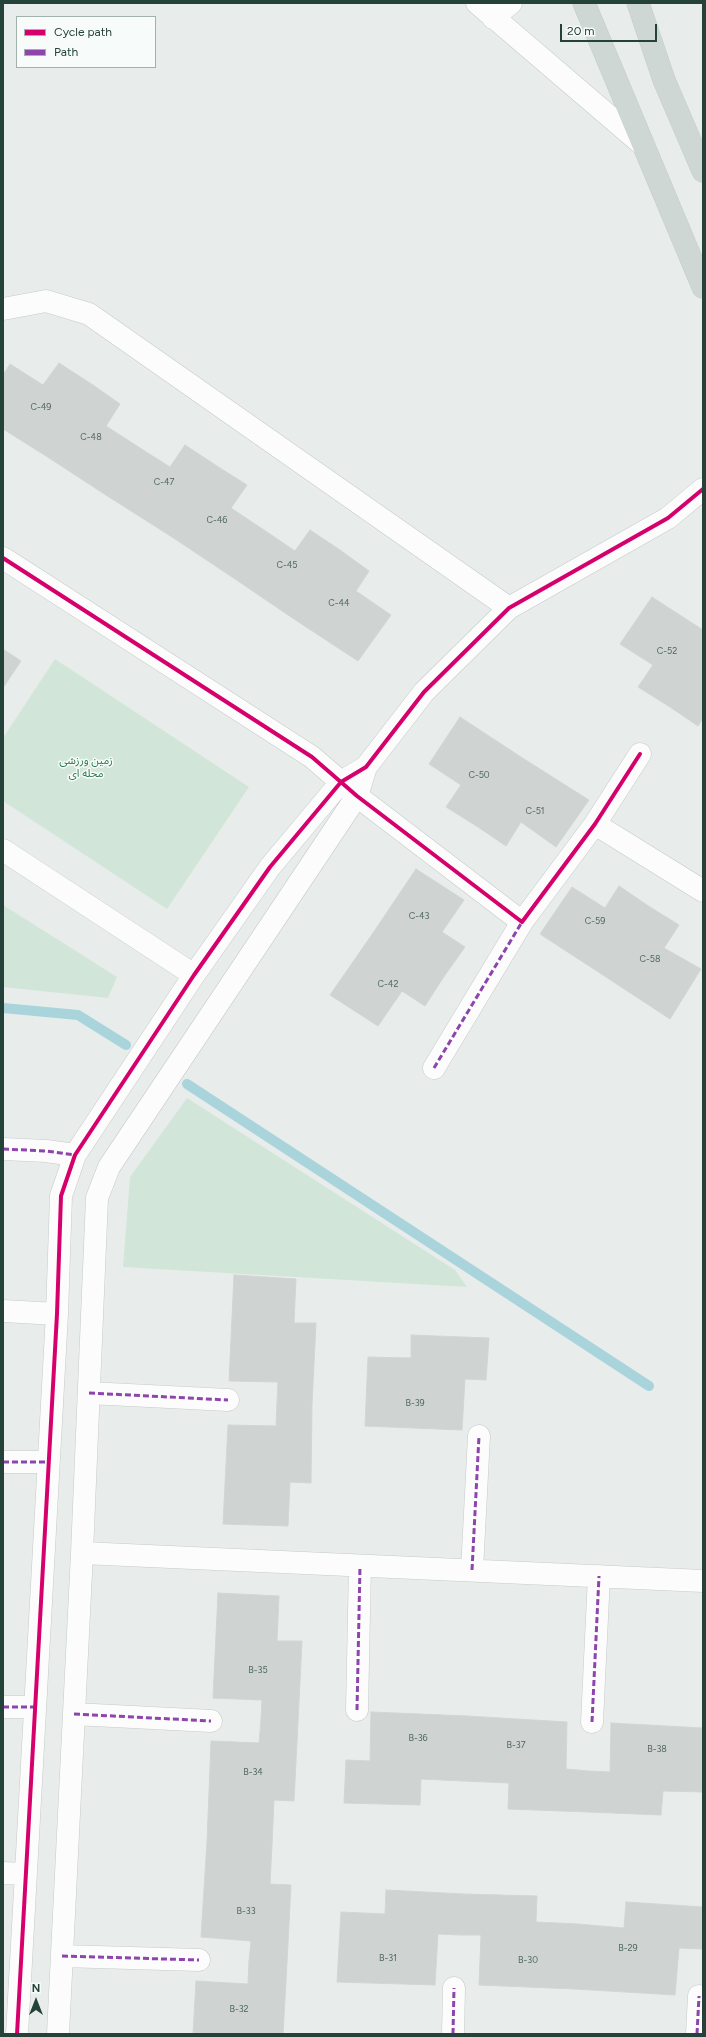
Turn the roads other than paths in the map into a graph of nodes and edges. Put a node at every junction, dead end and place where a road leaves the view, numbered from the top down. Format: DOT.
graph roads {
  1 [pos="477,3"];
  2 [pos="511,3"];
  3 [pos="584,3"];
  4 [pos="641,7"];
  5 [pos="494,18"];
  6 [pos="644,146"];
  7 [pos="703,171"];
  8 [pos="703,287"];
  9 [pos="3,309"];
  10 [pos="703,489"];
  11 [pos="703,508"];
  12 [pos="668,518"];
  13 [pos="3,558"];
  14 [pos="509,608"];
  15 [pos="640,754"];
  16 [pos="349,789"];
  17 [pos="595,824"];
  18 [pos="3,850"];
  19 [pos="703,891"];
  20 [pos="522,922"];
  21 [pos="194,975"];
  22 [pos="434,1068"];
  23 [pos="3,1149"];
  24 [pos="76,1155"];
  25 [pos="3,1311"];
  26 [pos="57,1314"];
  27 [pos="89,1393"];
  28 [pos="228,1400"];
  29 [pos="479,1436"];
  30 [pos="3,1462"];
  31 [pos="48,1462"];
  32 [pos="82,1553"];
  33 [pos="360,1566"];
  34 [pos="472,1570"];
  35 [pos="599,1576"];
  36 [pos="703,1581"];
  37 [pos="3,1707"];
  38 [pos="34,1707"];
  39 [pos="357,1710"];
  40 [pos="74,1714"];
  41 [pos="211,1721"];
  42 [pos="592,1722"];
  43 [pos="3,1873"];
  44 [pos="25,1874"];
  45 [pos="62,1956"];
  46 [pos="199,1960"];
  47 [pos="454,1988"];
  48 [pos="699,1996"];
  49 [pos="17,2034"];
  50 [pos="58,2034"];
  51 [pos="453,2034"];
  52 [pos="697,2034"];
  1 -- 5 [label="street"];
  2 -- 5 [label="street"];
  3 -- 6 [label="main road"];
  4 -- 7 [label="main road"];
  5 -- 6 [label="street"];
  6 -- 8 [label="main road"];
  9 -- 14 [label="street"];
  10 -- 12 [label="street"];
  11 -- 12 [label="street"];
  12 -- 14 [label="street"];
  13 -- 16 [label="street"];
  14 -- 16 [label="street"];
  15 -- 17 [label="street"];
  16 -- 20 [label="street"];
  16 -- 21 [label="street"];
  16 -- 27 [label="street"];
  17 -- 19 [label="street"];
  17 -- 20 [label="street"];
  18 -- 21 [label="street"];
  20 -- 22 [label="street"];
  21 -- 24 [label="street"];
  23 -- 24 [label="street"];
  24 -- 26 [label="street"];
  25 -- 26 [label="street"];
  26 -- 31 [label="street"];
  27 -- 28 [label="street"];
  27 -- 32 [label="street"];
  29 -- 34 [label="street"];
  30 -- 31 [label="street"];
  31 -- 38 [label="street"];
  32 -- 33 [label="street"];
  32 -- 40 [label="street"];
  33 -- 34 [label="street"];
  33 -- 39 [label="street"];
  34 -- 35 [label="street"];
  35 -- 36 [label="street"];
  35 -- 42 [label="street"];
  37 -- 38 [label="street"];
  38 -- 44 [label="street"];
  40 -- 41 [label="street"];
  40 -- 45 [label="street"];
  43 -- 44 [label="street"];
  44 -- 49 [label="street"];
  45 -- 46 [label="street"];
  45 -- 50 [label="street"];
  47 -- 51 [label="street"];
  48 -- 52 [label="street"];
}
